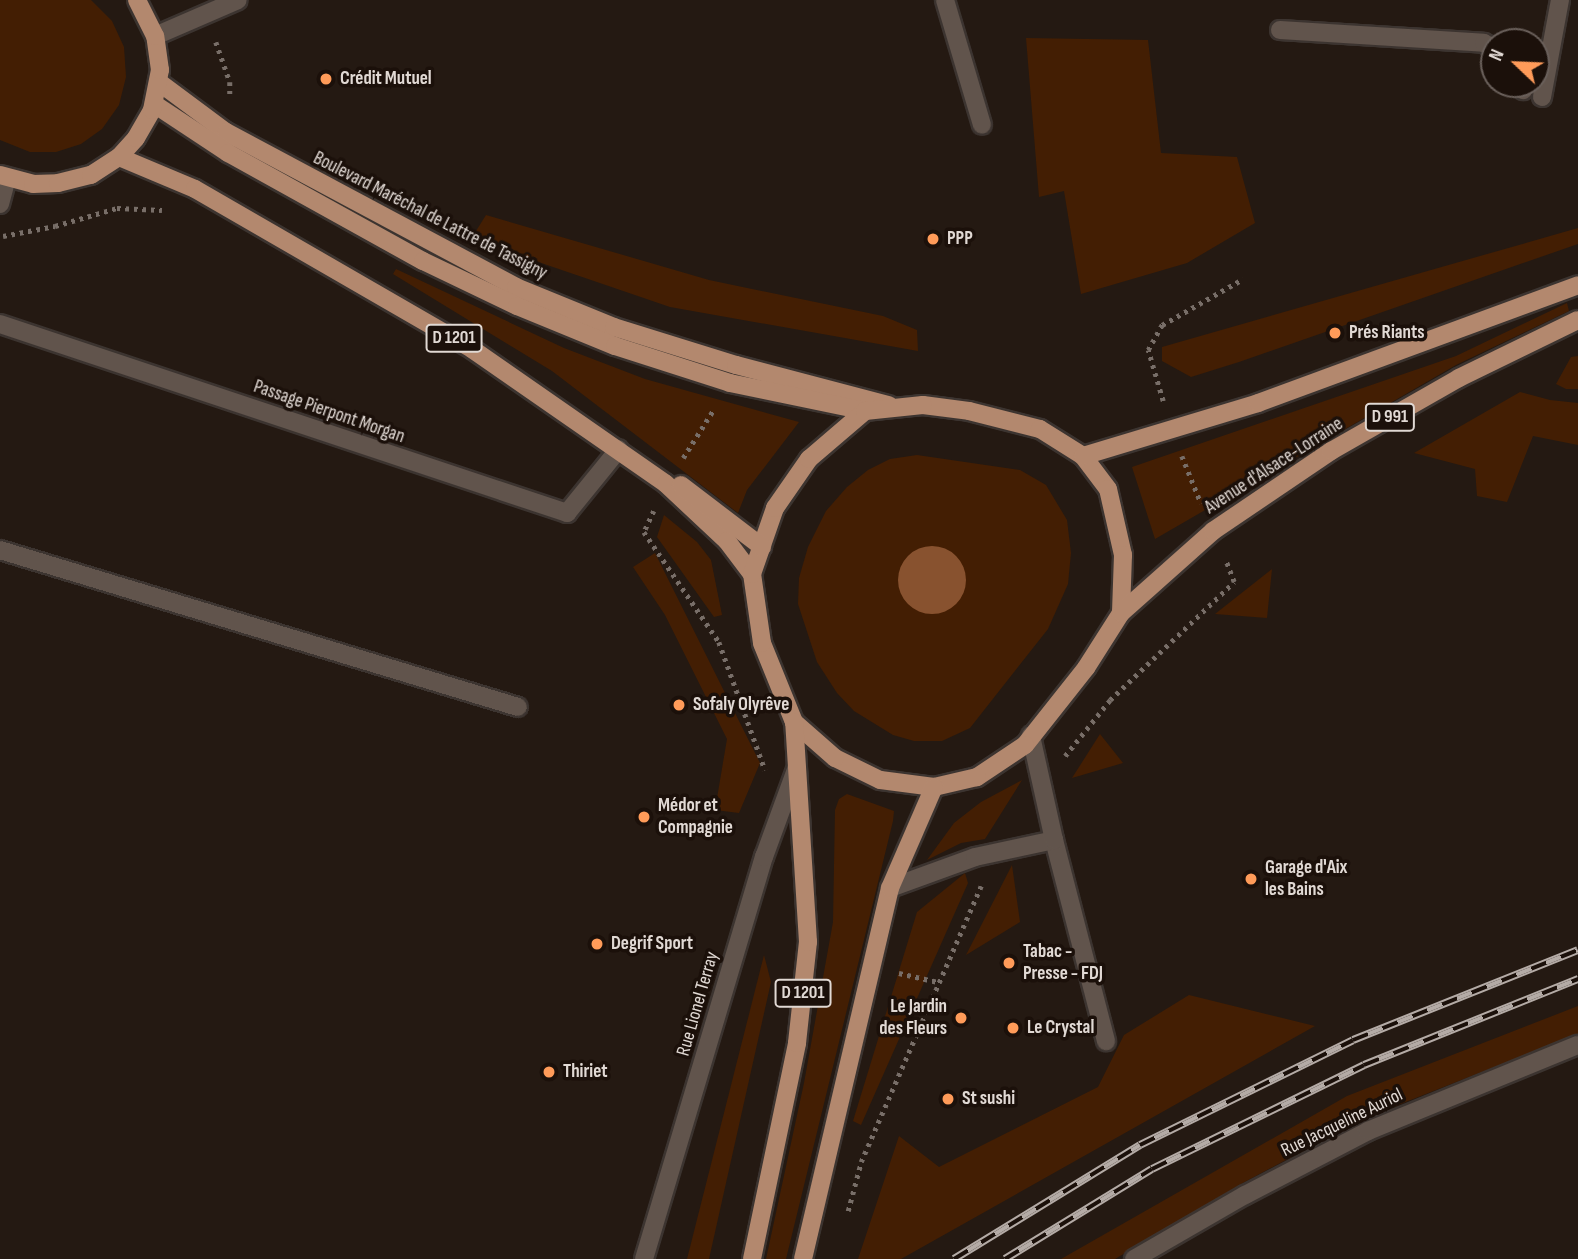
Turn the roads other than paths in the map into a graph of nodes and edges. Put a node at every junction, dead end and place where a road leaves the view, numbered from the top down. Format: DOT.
graph roads {
  1 [pos="137,0"];
  2 [pos="145,0"];
  3 [pos="238,0"];
  4 [pos="945,0"];
  5 [pos="1560,0"];
  6 [pos="1280,30"];
  7 [pos="155,36"];
  8 [pos="1480,44"];
  9 [pos="1550,54"];
  10 [pos="160,83"];
  11 [pos="154,104"];
  12 [pos="982,125"];
  13 [pos="119,157"];
  14 [pos="3,176"];
  15 [pos="0,205"];
  16 [pos="1578,285"];
  17 [pos="1578,320"];
  18 [pos="0,324"];
  19 [pos="539,394"];
  20 [pos="900,407"];
  21 [pos="865,411"];
  22 [pos="618,449"];
  23 [pos="1083,456"];
  24 [pos="668,481"];
  25 [pos="762,547"];
  26 [pos="0,550"];
  27 [pos="752,573"];
  28 [pos="1121,612"];
  29 [pos="518,707"];
  30 [pos="794,722"];
  31 [pos="1031,736"];
  32 [pos="798,764"];
  33 [pos="934,787"];
  34 [pos="1054,839"];
  35 [pos="890,888"];
  36 [pos="1106,1041"];
  37 [pos="1578,1045"];
  38 [pos="644,1259"];
  39 [pos="752,1259"];
  40 [pos="803,1259"];
  41 [pos="1134,1259"];
  1 -- 2 [label="street"];
  1 -- 7 [label="main road"];
  3 -- 7 [label="street"];
  4 -- 12 [label="street"];
  5 -- 9 [label="street"];
  6 -- 8 [label="street"];
  7 -- 10 [label="main road"];
  10 -- 11 [label="main road"];
  10 -- 20 [label="main road, Boulevard Maréchal de Lattre de Tassigny"];
  11 -- 13 [label="main road"];
  11 -- 21 [label="main road, Boulevard Maréchal de Lattre de Tassigny"];
  13 -- 14 [label="main road"];
  13 -- 19 [label="main road, D 1201"];
  14 -- 15 [label="street"];
  16 -- 23 [label="main road"];
  17 -- 28 [label="main road, Avenue d'Alsace-Lorraine / D 991"];
  18 -- 22 [label="street, Passage Pierpont Morgan"];
  19 -- 22 [label="main road, D 1201"];
  19 -- 24 [label="main road"];
  20 -- 21 [label="main road, Boulevard Maréchal de Lattre de Tassigny"];
  20 -- 23 [label="main road"];
  21 -- 25 [label="main road"];
  22 -- 24 [label="main road, D 1201"];
  23 -- 28 [label="main road"];
  24 -- 25 [label="main road"];
  24 -- 27 [label="main road, D 1201"];
  25 -- 27 [label="main road"];
  26 -- 29 [label="street"];
  27 -- 30 [label="main road"];
  28 -- 31 [label="main road"];
  30 -- 32 [label="main road, D 1201"];
  30 -- 33 [label="main road"];
  31 -- 33 [label="main road"];
  31 -- 34 [label="street"];
  32 -- 38 [label="street, Rue Lionel Terray"];
  32 -- 39 [label="main road, D 1201"];
  33 -- 35 [label="main road"];
  34 -- 35 [label="street"];
  34 -- 36 [label="street"];
  35 -- 40 [label="main road"];
  37 -- 41 [label="street, Rue Jacqueline Auriol"];
}
